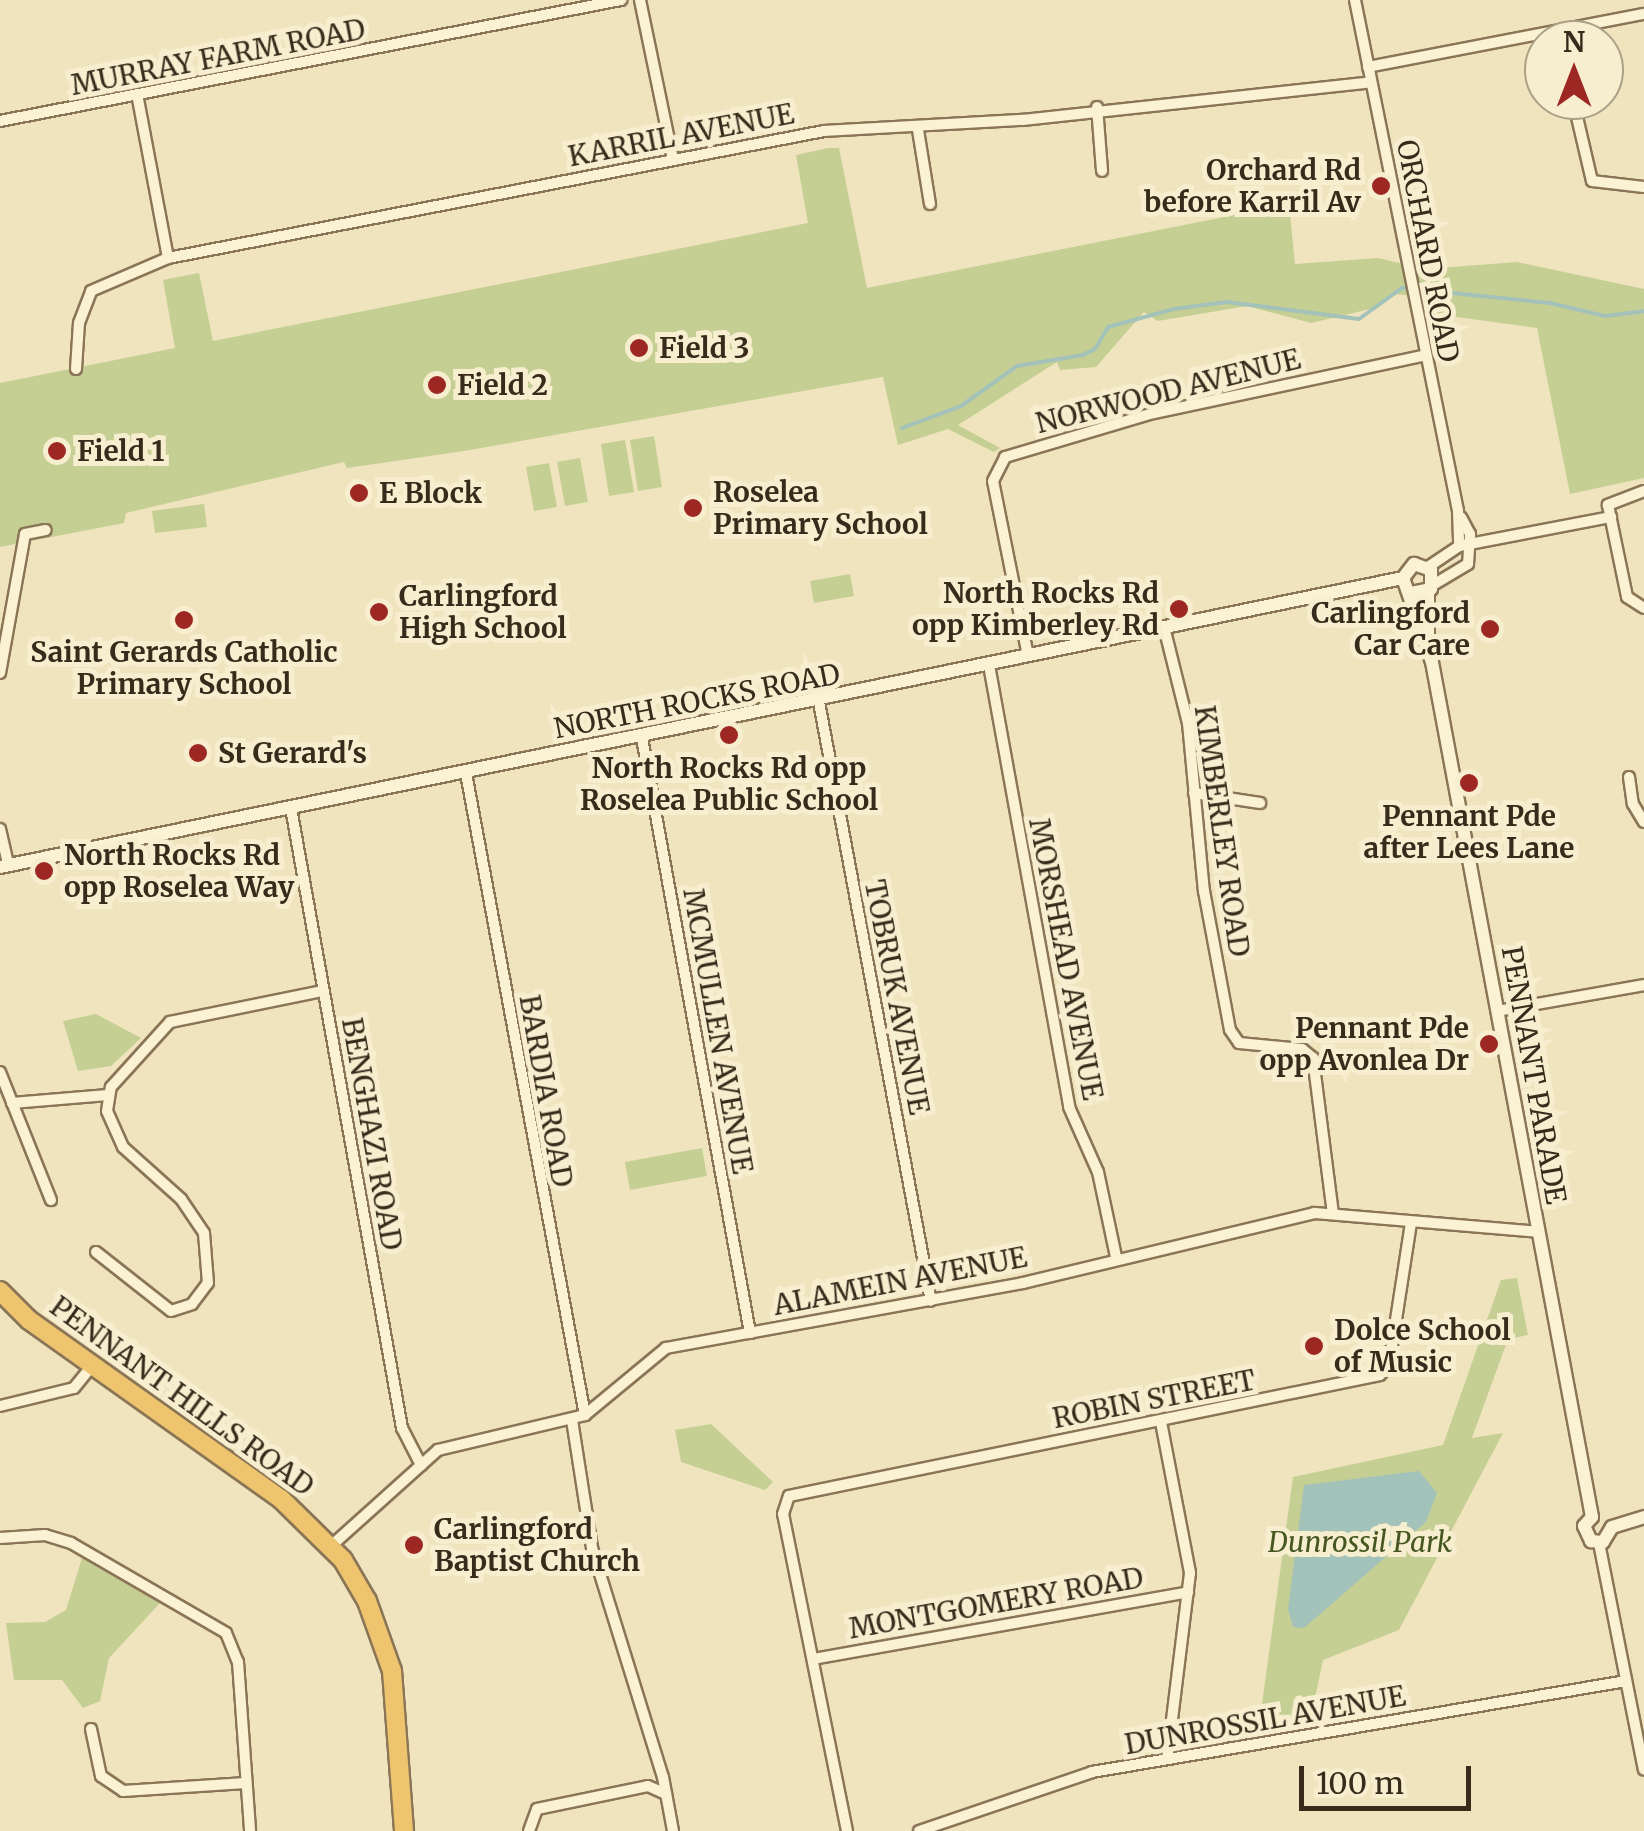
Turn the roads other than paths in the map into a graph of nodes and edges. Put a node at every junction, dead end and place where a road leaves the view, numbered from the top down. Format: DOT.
graph roads {
  1 [pos="622,0"];
  2 [pos="640,0"];
  3 [pos="1355,0"];
  4 [pos="1524,42"];
  5 [pos="1368,68"];
  6 [pos="1371,82"];
  7 [pos="138,99"];
  8 [pos="1097,107"];
  9 [pos="1578,120"];
  10 [pos="0,121"];
  11 [pos="918,130"];
  12 [pos="673,159"];
  13 [pos="1102,171"];
  14 [pos="1644,187"];
  15 [pos="930,204"];
  16 [pos="168,258"];
  17 [pos="1426,355"];
  18 [pos="76,369"];
  19 [pos="1644,491"];
  20 [pos="1610,517"];
  21 [pos="46,530"];
  22 [pos="1465,545"];
  23 [pos="1428,567"];
  24 [pos="1403,578"];
  25 [pos="1431,589"];
  26 [pos="1411,593"];
  27 [pos="1644,608"];
  28 [pos="1164,627"];
  29 [pos="1428,641"];
  30 [pos="1028,656"];
  31 [pos="989,665"];
  32 [pos="0,673"];
  33 [pos="819,702"];
  34 [pos="642,738"];
  35 [pos="466,773"];
  36 [pos="1629,777"];
  37 [pos="1194,792"];
  38 [pos="1260,803"];
  39 [pos="290,808"];
  40 [pos="1644,822"];
  41 [pos="0,829"];
  42 [pos="4,866"];
  43 [pos="1644,984"];
  44 [pos="324,991"];
  45 [pos="1497,1011"];
  46 [pos="0,1072"];
  47 [pos="108,1096"];
  48 [pos="12,1103"];
  49 [pos="51,1200"];
  50 [pos="1333,1214"];
  51 [pos="1411,1222"];
  52 [pos="1538,1232"];
  53 [pos="96,1252"];
  54 [pos="1116,1257"];
  55 [pos="0,1291"];
  56 [pos="931,1300"];
  57 [pos="750,1333"];
  58 [pos="92,1366"];
  59 [pos="0,1406"];
  60 [pos="586,1415"];
  61 [pos="572,1420"];
  62 [pos="1161,1422"];
  63 [pos="420,1464"];
  64 [pos="1592,1517"];
  65 [pos="1644,1517"];
  66 [pos="1612,1528"];
  67 [pos="0,1538"];
  68 [pos="1599,1543"];
  69 [pos="331,1546"];
  70 [pos="1188,1592"];
  71 [pos="812,1659"];
  72 [pos="1626,1681"];
  73 [pos="91,1729"];
  74 [pos="1167,1758"];
  75 [pos="1644,1770"];
  76 [pos="246,1782"];
  77 [pos="666,1794"];
  78 [pos="250,1831"];
  79 [pos="404,1831"];
  80 [pos="529,1831"];
  81 [pos="673,1831"];
  82 [pos="847,1831"];
  83 [pos="919,1831"];
  1 -- 7 [label="street, MURRAY FARM ROAD"];
  2 -- 12 [label="street"];
  3 -- 5 [label="street, ORCHARD ROAD"];
  4 -- 5 [label="street"];
  5 -- 6 [label="street, ORCHARD ROAD"];
  6 -- 8 [label="street, KARRIL AVENUE"];
  6 -- 17 [label="street, ORCHARD ROAD"];
  7 -- 10 [label="street, MURRAY FARM ROAD"];
  7 -- 16 [label="street"];
  8 -- 11 [label="street, KARRIL AVENUE"];
  8 -- 13 [label="street"];
  9 -- 14 [label="street"];
  11 -- 12 [label="street, KARRIL AVENUE"];
  11 -- 15 [label="street"];
  12 -- 16 [label="street, KARRIL AVENUE"];
  16 -- 18 [label="street, KARRIL AVENUE"];
  17 -- 22 [label="street, ORCHARD ROAD"];
  17 -- 30 [label="street, NORWOOD AVENUE"];
  19 -- 20 [label="street"];
  20 -- 22 [label="street"];
  20 -- 27 [label="street"];
  21 -- 32 [label="street"];
  22 -- 23 [label="street"];
  22 -- 25 [label="street"];
  23 -- 24 [label="street, NORTH ROCKS ROAD"];
  23 -- 25 [label="street, PENNANT PARADE"];
  24 -- 26 [label="street, PENNANT PARADE"];
  24 -- 28 [label="street, NORTH ROCKS ROAD"];
  25 -- 26 [label="street"];
  25 -- 29 [label="street, PENNANT PARADE"];
  26 -- 29 [label="street, PENNANT PARADE"];
  28 -- 30 [label="street, NORTH ROCKS ROAD"];
  28 -- 37 [label="street, KIMBERLEY ROAD"];
  29 -- 45 [label="street, PENNANT PARADE"];
  30 -- 31 [label="street, NORTH ROCKS ROAD"];
  31 -- 33 [label="street, NORTH ROCKS ROAD"];
  31 -- 54 [label="street, MORSHEAD AVENUE"];
  33 -- 34 [label="street, NORTH ROCKS ROAD"];
  33 -- 56 [label="street, TOBRUK AVENUE"];
  34 -- 35 [label="street, NORTH ROCKS ROAD"];
  34 -- 57 [label="street, MCMULLEN AVENUE"];
  35 -- 39 [label="street, NORTH ROCKS ROAD"];
  35 -- 60 [label="street, BARDIA ROAD"];
  36 -- 40 [label="street"];
  37 -- 38 [label="street"];
  37 -- 50 [label="street, KIMBERLEY ROAD"];
  39 -- 42 [label="street, NORTH ROCKS ROAD"];
  39 -- 44 [label="street, BENGHAZI ROAD"];
  41 -- 42 [label="street"];
  43 -- 45 [label="street"];
  44 -- 47 [label="street"];
  44 -- 63 [label="street, BENGHAZI ROAD"];
  45 -- 52 [label="street, PENNANT PARADE"];
  46 -- 48 [label="street"];
  47 -- 48 [label="street"];
  47 -- 53 [label="street"];
  48 -- 49 [label="street"];
  50 -- 51 [label="street, ALAMEIN AVENUE"];
  50 -- 54 [label="street, ALAMEIN AVENUE"];
  51 -- 52 [label="street, ALAMEIN AVENUE"];
  51 -- 62 [label="street, ROBIN STREET"];
  52 -- 64 [label="street, PENNANT PARADE"];
  54 -- 56 [label="street, ALAMEIN AVENUE"];
  55 -- 58 [label="highway, PENNANT HILLS ROAD"];
  56 -- 57 [label="street, ALAMEIN AVENUE"];
  57 -- 60 [label="street, ALAMEIN AVENUE"];
  58 -- 59 [label="street"];
  58 -- 69 [label="highway, PENNANT HILLS ROAD"];
  60 -- 61 [label="street, ALAMEIN AVENUE"];
  61 -- 63 [label="street, ALAMEIN AVENUE"];
  61 -- 77 [label="street"];
  62 -- 70 [label="street"];
  62 -- 71 [label="street, ROBIN STREET"];
  63 -- 69 [label="street, ALAMEIN AVENUE"];
  64 -- 66 [label="street"];
  64 -- 68 [label="street, PENNANT PARADE"];
  65 -- 66 [label="street"];
  66 -- 68 [label="street"];
  67 -- 76 [label="street"];
  68 -- 72 [label="street"];
  69 -- 79 [label="highway, PENNANT HILLS ROAD"];
  70 -- 71 [label="street, MONTGOMERY ROAD"];
  70 -- 74 [label="street"];
  71 -- 82 [label="street"];
  72 -- 74 [label="street, DUNROSSIL AVENUE"];
  72 -- 75 [label="street"];
  73 -- 76 [label="street"];
  74 -- 83 [label="street, DUNROSSIL AVENUE"];
  76 -- 78 [label="street"];
  77 -- 80 [label="street"];
  77 -- 81 [label="street"];
}
